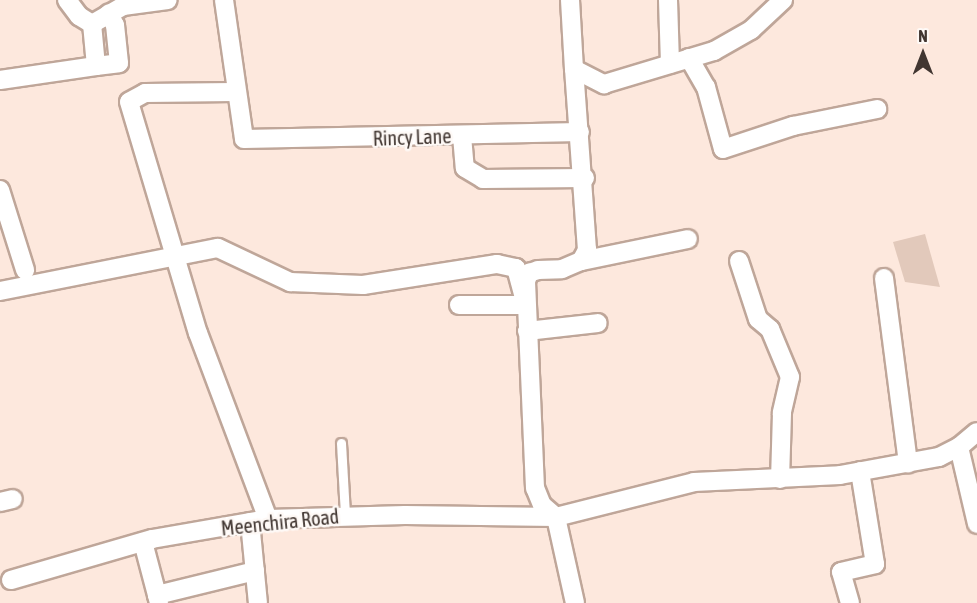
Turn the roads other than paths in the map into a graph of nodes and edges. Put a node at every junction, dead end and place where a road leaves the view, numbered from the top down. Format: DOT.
graph roads {
  1 [pos="67,0"];
  2 [pos="168,0"];
  3 [pos="224,0"];
  4 [pos="570,0"];
  5 [pos="668,0"];
  6 [pos="783,0"];
  7 [pos="109,14"];
  8 [pos="92,24"];
  9 [pos="690,58"];
  10 [pos="670,64"];
  11 [pos="96,66"];
  12 [pos="574,69"];
  13 [pos="0,80"];
  14 [pos="234,92"];
  15 [pos="877,109"];
  16 [pos="580,132"];
  17 [pos="462,136"];
  18 [pos="585,178"];
  19 [pos="0,190"];
  20 [pos="687,239"];
  21 [pos="178,257"];
  22 [pos="581,261"];
  23 [pos="739,261"];
  24 [pos="24,270"];
  25 [pos="884,278"];
  26 [pos="0,291"];
  27 [pos="459,305"];
  28 [pos="526,305"];
  29 [pos="598,323"];
  30 [pos="527,331"];
  31 [pos="977,432"];
  32 [pos="341,443"];
  33 [pos="959,447"];
  34 [pos="908,463"];
  35 [pos="860,471"];
  36 [pos="780,479"];
  37 [pos="345,515"];
  38 [pos="556,517"];
  39 [pos="259,521"];
  40 [pos="977,524"];
  41 [pos="143,542"];
  42 [pos="255,572"];
  43 [pos="11,580"];
  44 [pos="158,599"];
  45 [pos="258,603"];
  46 [pos="575,603"];
  47 [pos="850,603"];
  1 -- 8 [label="street"];
  2 -- 7 [label="street"];
  3 -- 14 [label="street"];
  4 -- 12 [label="street"];
  5 -- 10 [label="street"];
  6 -- 9 [label="street"];
  7 -- 8 [label="street"];
  7 -- 11 [label="street"];
  8 -- 11 [label="street"];
  9 -- 10 [label="street"];
  9 -- 15 [label="street"];
  10 -- 12 [label="street"];
  11 -- 13 [label="street"];
  12 -- 16 [label="street"];
  14 -- 17 [label="street, Rincy Lane"];
  14 -- 21 [label="street"];
  16 -- 17 [label="street, Rincy Lane"];
  16 -- 18 [label="street"];
  17 -- 18 [label="street"];
  18 -- 22 [label="street"];
  19 -- 24 [label="street"];
  20 -- 22 [label="street"];
  21 -- 26 [label="street"];
  21 -- 28 [label="street"];
  21 -- 39 [label="street"];
  22 -- 28 [label="street"];
  23 -- 36 [label="street"];
  25 -- 34 [label="street"];
  27 -- 28 [label="street"];
  28 -- 30 [label="street"];
  29 -- 30 [label="street"];
  30 -- 38 [label="street"];
  31 -- 33 [label="street, Meenchira Road"];
  32 -- 37 [label="lane"];
  33 -- 34 [label="street, Meenchira Road"];
  33 -- 40 [label="street"];
  34 -- 35 [label="street, Meenchira Road"];
  35 -- 36 [label="street, Meenchira Road"];
  35 -- 47 [label="street"];
  36 -- 38 [label="street, Meenchira Road"];
  37 -- 38 [label="street, Meenchira Road"];
  37 -- 39 [label="street, Meenchira Road"];
  38 -- 46 [label="street"];
  39 -- 41 [label="street, Meenchira Road"];
  39 -- 42 [label="street"];
  41 -- 43 [label="street, Meenchira Road"];
  41 -- 44 [label="street"];
  42 -- 44 [label="street"];
  42 -- 45 [label="street"];
}
